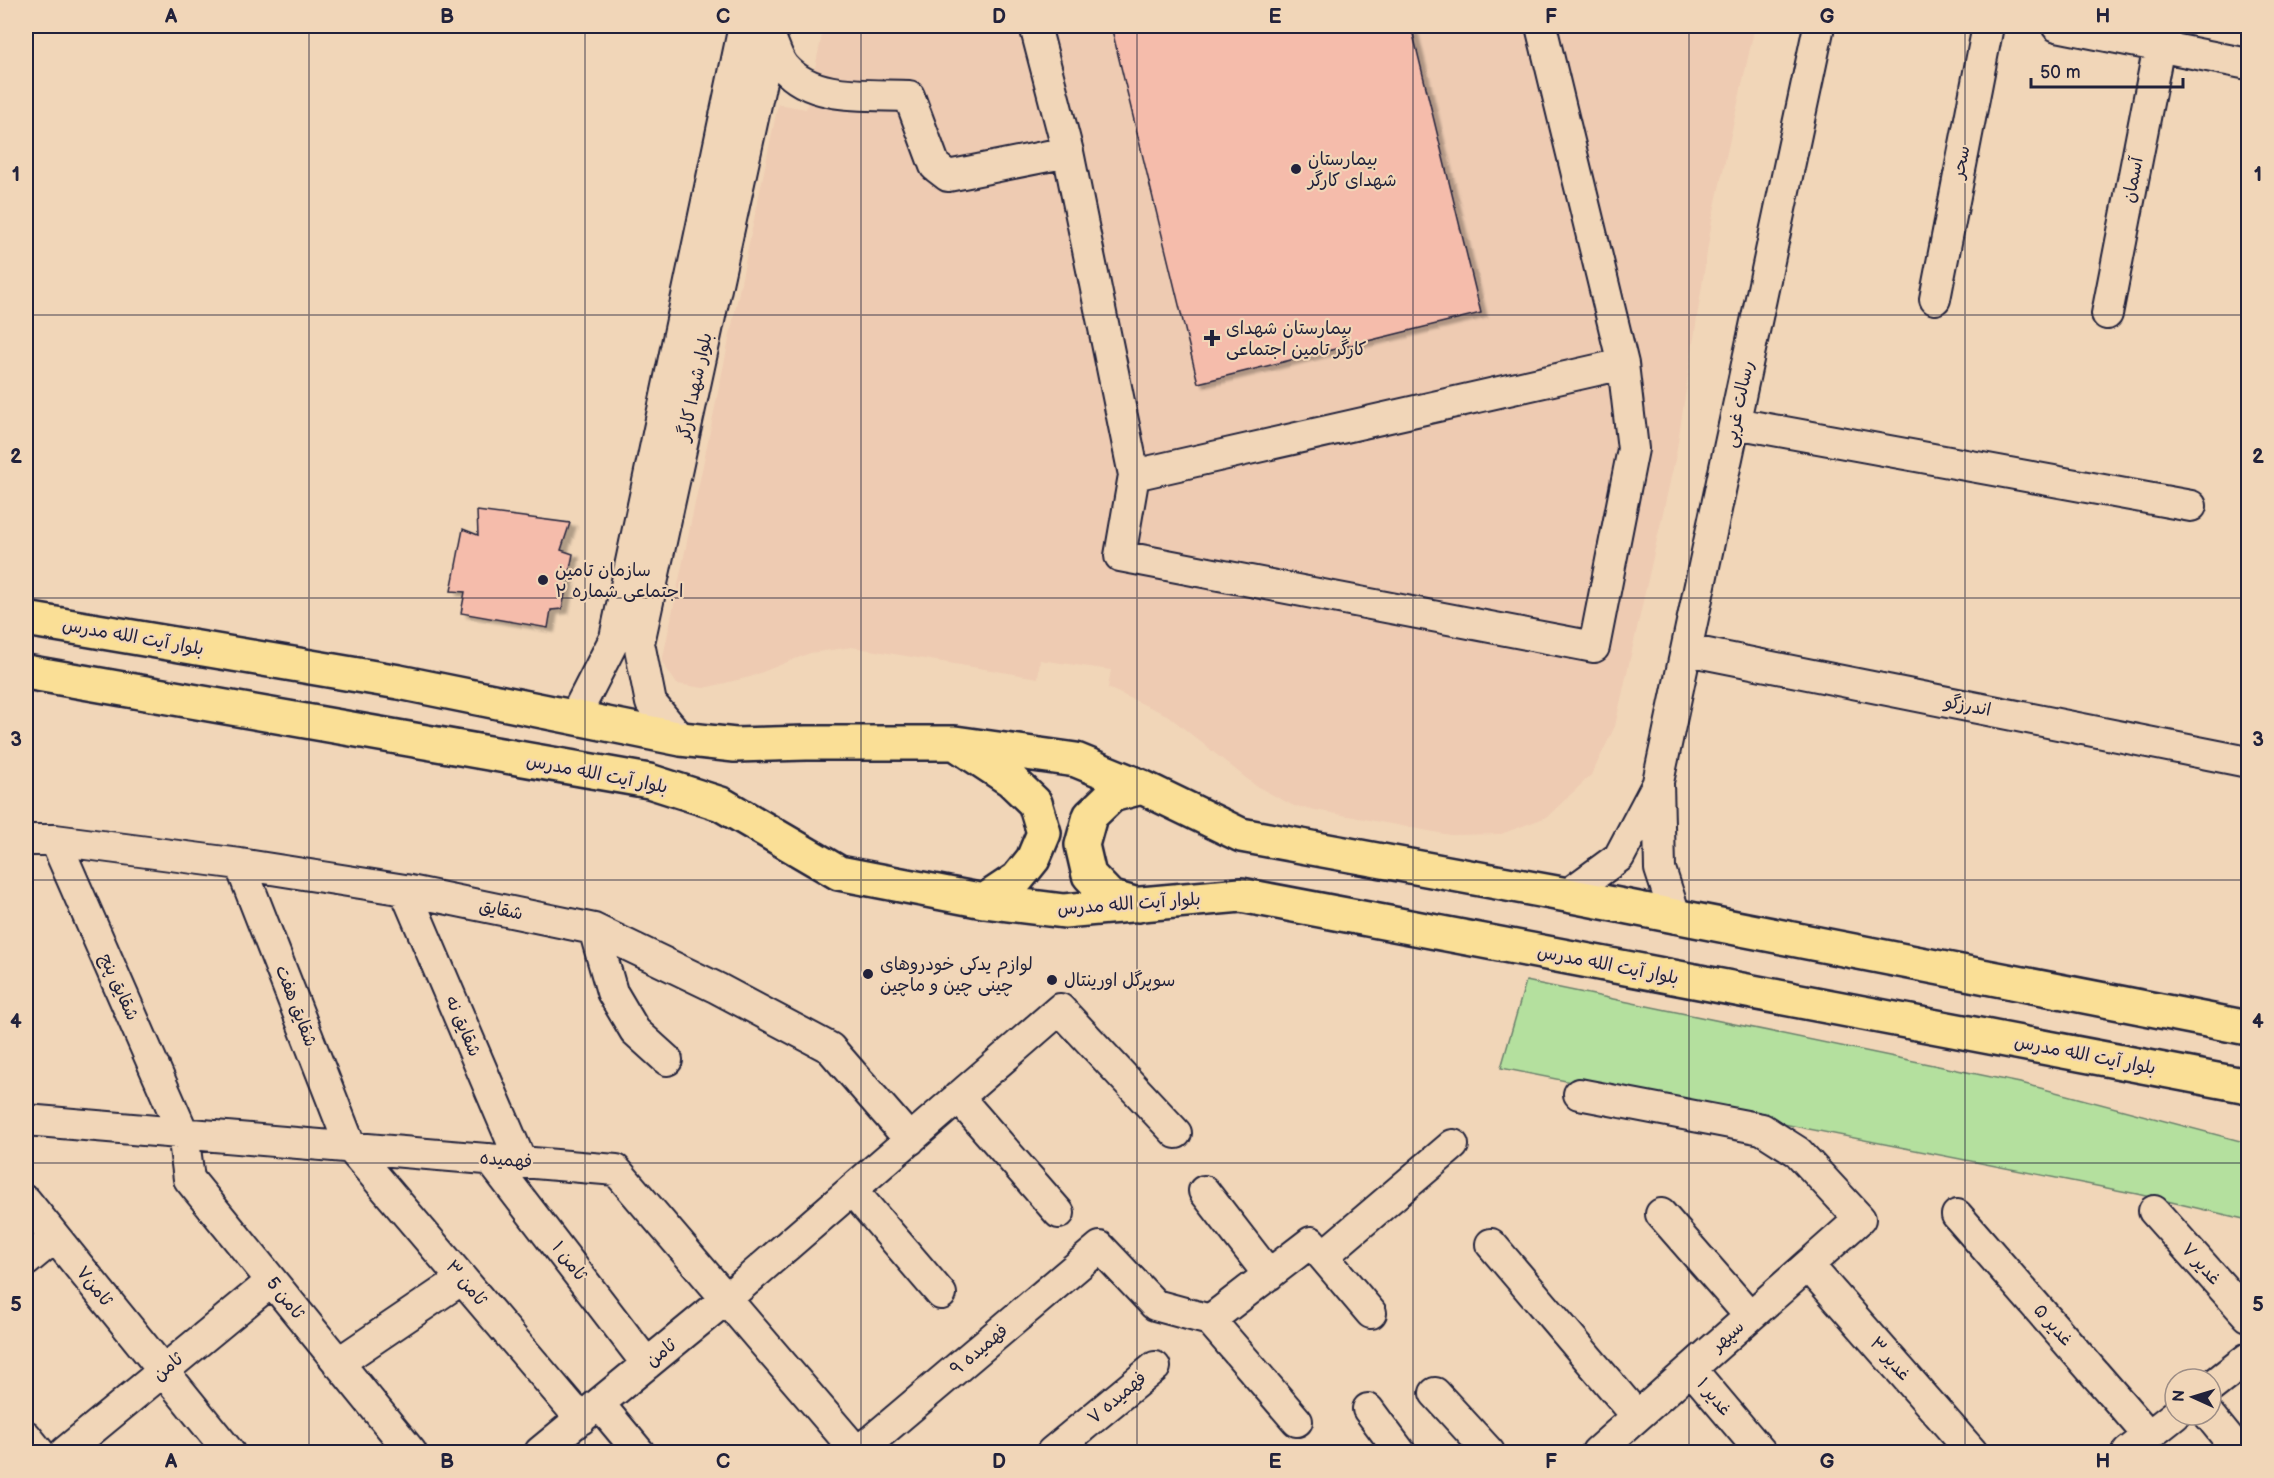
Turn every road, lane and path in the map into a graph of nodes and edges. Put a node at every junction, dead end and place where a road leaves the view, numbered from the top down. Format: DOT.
graph roads {
  1 [pos="1035,26"];
  2 [pos="1541,26"];
  3 [pos="1819,26"];
  4 [pos="1988,26"];
  5 [pos="2056,26"];
  6 [pos="762,29"];
  7 [pos="2159,46"];
  8 [pos="2248,64"];
  9 [pos="1068,152"];
  10 [pos="1935,299"];
  11 [pos="2108,314"];
  12 [pos="1623,364"];
  13 [pos="1735,423"];
  14 [pos="1134,475"];
  15 [pos="2191,506"];
  16 [pos="26,619"];
  17 [pos="1687,650"];
  18 [pos="26,672"];
  19 [pos="574,718"];
  20 [pos="681,739"];
  21 [pos="955,743"];
  22 [pos="2248,762"];
  23 [pos="1658,782"];
  24 [pos="1142,787"];
  25 [pos="26,840"];
  26 [pos="55,840"];
  27 [pos="240,864"];
  28 [pos="405,890"];
  29 [pos="1567,895"];
  30 [pos="984,901"];
  31 [pos="1140,906"];
  32 [pos="1676,918"];
  33 [pos="594,929"];
  34 [pos="2248,1028"];
  35 [pos="667,1060"];
  36 [pos="2248,1086"];
  37 [pos="1579,1094"];
  38 [pos="958,1097"];
  39 [pos="26,1120"];
  40 [pos="183,1133"];
  41 [pos="1176,1133"];
  42 [pos="910,1140"];
  43 [pos="1453,1145"];
  44 [pos="351,1148"];
  45 [pos="490,1159"];
  46 [pos="521,1162"];
  47 [pos="852,1190"];
  48 [pos="1204,1191"];
  49 [pos="26,1201"];
  50 [pos="2154,1211"];
  51 [pos="1059,1213"];
  52 [pos="1661,1214"];
  53 [pos="1957,1215"];
  54 [pos="55,1237"];
  55 [pos="1491,1244"];
  56 [pos="1323,1256"];
  57 [pos="26,1261"];
  58 [pos="1808,1265"];
  59 [pos="1269,1275"];
  60 [pos="462,1279"];
  61 [pos="272,1281"];
  62 [pos="941,1294"];
  63 [pos="726,1299"];
  64 [pos="1371,1313"];
  65 [pos="1750,1316"];
  66 [pos="2248,1316"];
  67 [pos="1210,1320"];
  68 [pos="2248,1358"];
  69 [pos="338,1363"];
  70 [pos="647,1364"];
  71 [pos="1155,1366"];
  72 [pos="1691,1369"];
  73 [pos="163,1371"];
  74 [pos="2223,1378"];
  75 [pos="1435,1393"];
  76 [pos="1368,1409"];
  77 [pos="590,1411"];
  78 [pos="1637,1416"];
  79 [pos="1297,1421"];
  80 [pos="2163,1424"];
  81 [pos="2219,1427"];
  82 [pos="26,1436"];
  83 [pos="2138,1444"];
  84 [pos="39,1452"];
  85 [pos="65,1452"];
  86 [pos="229,1452"];
  87 [pos="411,1452"];
  88 [pos="540,1452"];
  89 [pos="639,1452"];
  90 [pos="858,1452"];
  91 [pos="1052,1452"];
  92 [pos="1400,1452"];
  93 [pos="1489,1452"];
  94 [pos="1597,1452"];
  95 [pos="1761,1452"];
  96 [pos="1972,1452"];
  97 [pos="2239,1452"];
  1 -- 9 [label="street"];
  2 -- 12 [label="street"];
  3 -- 13 [label="street, رسالت غربی"];
  4 -- 10 [label="street, سحر"];
  5 -- 7 [label="street"];
  6 -- 9 [label="street"];
  6 -- 19 [label="street, بلوار شهدا کارگر"];
  6 -- 20 [label="street, بلوار شهدا کارگر"];
  7 -- 8 [label="street"];
  7 -- 11 [label="street, آسمان"];
  9 -- 14 [label="street"];
  12 -- 14 [label="street"];
  12 -- 14 [label="street"];
  13 -- 15 [label="street"];
  13 -- 17 [label="street, رسالت غربی"];
  16 -- 19 [label="main road, بلوار آیت الله مدرس"];
  17 -- 22 [label="street, اندرزگو"];
  17 -- 23 [label="street, رسالت غربی"];
  18 -- 30 [label="main road, بلوار آیت الله مدرس"];
  19 -- 20 [label="main road, بلوار آیت الله مدرس"];
  20 -- 21 [label="main road, بلوار آیت الله مدرس"];
  21 -- 24 [label="main road, بلوار آیت الله مدرس"];
  21 -- 30 [label="main road"];
  23 -- 29 [label="street, رسالت غربی"];
  23 -- 32 [label="street, رسالت غربی"];
  24 -- 29 [label="main road, بلوار آیت الله مدرس"];
  24 -- 31 [label="main road"];
  25 -- 26 [label="street, شقایق"];
  26 -- 27 [label="street, شقایق"];
  26 -- 40 [label="street, شقایق پنج"];
  27 -- 28 [label="street, شقایق"];
  27 -- 44 [label="street, شقایق هفت"];
  28 -- 33 [label="street, شقایق"];
  28 -- 46 [label="street, شقایق نه"];
  29 -- 32 [label="main road, بلوار آیت الله مدرس"];
  30 -- 31 [label="main road, بلوار آیت الله مدرس"];
  31 -- 36 [label="main road, بلوار آیت الله مدرس"];
  32 -- 34 [label="main road, بلوار آیت الله مدرس"];
  33 -- 35 [label="street"];
  33 -- 42 [label="street, شقایق"];
  37 -- 58 [label="street, سپهر"];
  38 -- 41 [label="street, ثامن"];
  38 -- 42 [label="street, ثامن"];
  38 -- 51 [label="street"];
  39 -- 40 [label="street, فهمیده"];
  40 -- 44 [label="street, فهمیده"];
  40 -- 61 [label="street, ثامن 5"];
  42 -- 47 [label="street, ثامن"];
  43 -- 56 [label="street"];
  44 -- 45 [label="street, فهمیده"];
  44 -- 60 [label="street, ثامن ۳"];
  45 -- 46 [label="street, فهمیده"];
  45 -- 70 [label="street, ثامن ۱"];
  46 -- 63 [label="street, فهمیده"];
  47 -- 62 [label="street"];
  47 -- 63 [label="street, ثامن"];
  48 -- 59 [label="street"];
  49 -- 54 [label="street, ثامن۷"];
  50 -- 66 [label="street, غدیر ۷"];
  52 -- 65 [label="street"];
  53 -- 83 [label="street, غدیر ۵"];
  54 -- 57 [label="street"];
  54 -- 73 [label="street, ثامن۷"];
  55 -- 78 [label="street"];
  56 -- 59 [label="street"];
  56 -- 64 [label="street"];
  58 -- 65 [label="street, سپهر"];
  58 -- 96 [label="street, غدیر ۳"];
  59 -- 67 [label="street"];
  60 -- 69 [label="street"];
  60 -- 77 [label="street, ثامن ۳"];
  61 -- 69 [label="street, ثامن 5"];
  61 -- 73 [label="street, ثامن"];
  63 -- 70 [label="street, ثامن"];
  63 -- 90 [label="street, فهمیده"];
  65 -- 72 [label="street, سپهر"];
  67 -- 79 [label="street"];
  67 -- 90 [label="street, فهمیده ۹"];
  68 -- 74 [label="street"];
  69 -- 87 [label="street, ثامن 5"];
  70 -- 77 [label="street, ثامن"];
  71 -- 91 [label="street, فهمیده ۷"];
  72 -- 78 [label="street, سپهر"];
  72 -- 95 [label="street, غدیر ۱"];
  73 -- 85 [label="street, ثامن"];
  73 -- 86 [label="street, ثامن۷"];
  75 -- 93 [label="street"];
  76 -- 92 [label="street"];
  77 -- 88 [label="street, ثامن"];
  77 -- 89 [label="street, ثامن ۳"];
  78 -- 94 [label="street, سپهر"];
  80 -- 83 [label="street"];
  81 -- 97 [label="street"];
  82 -- 84 [label="street"];
}
